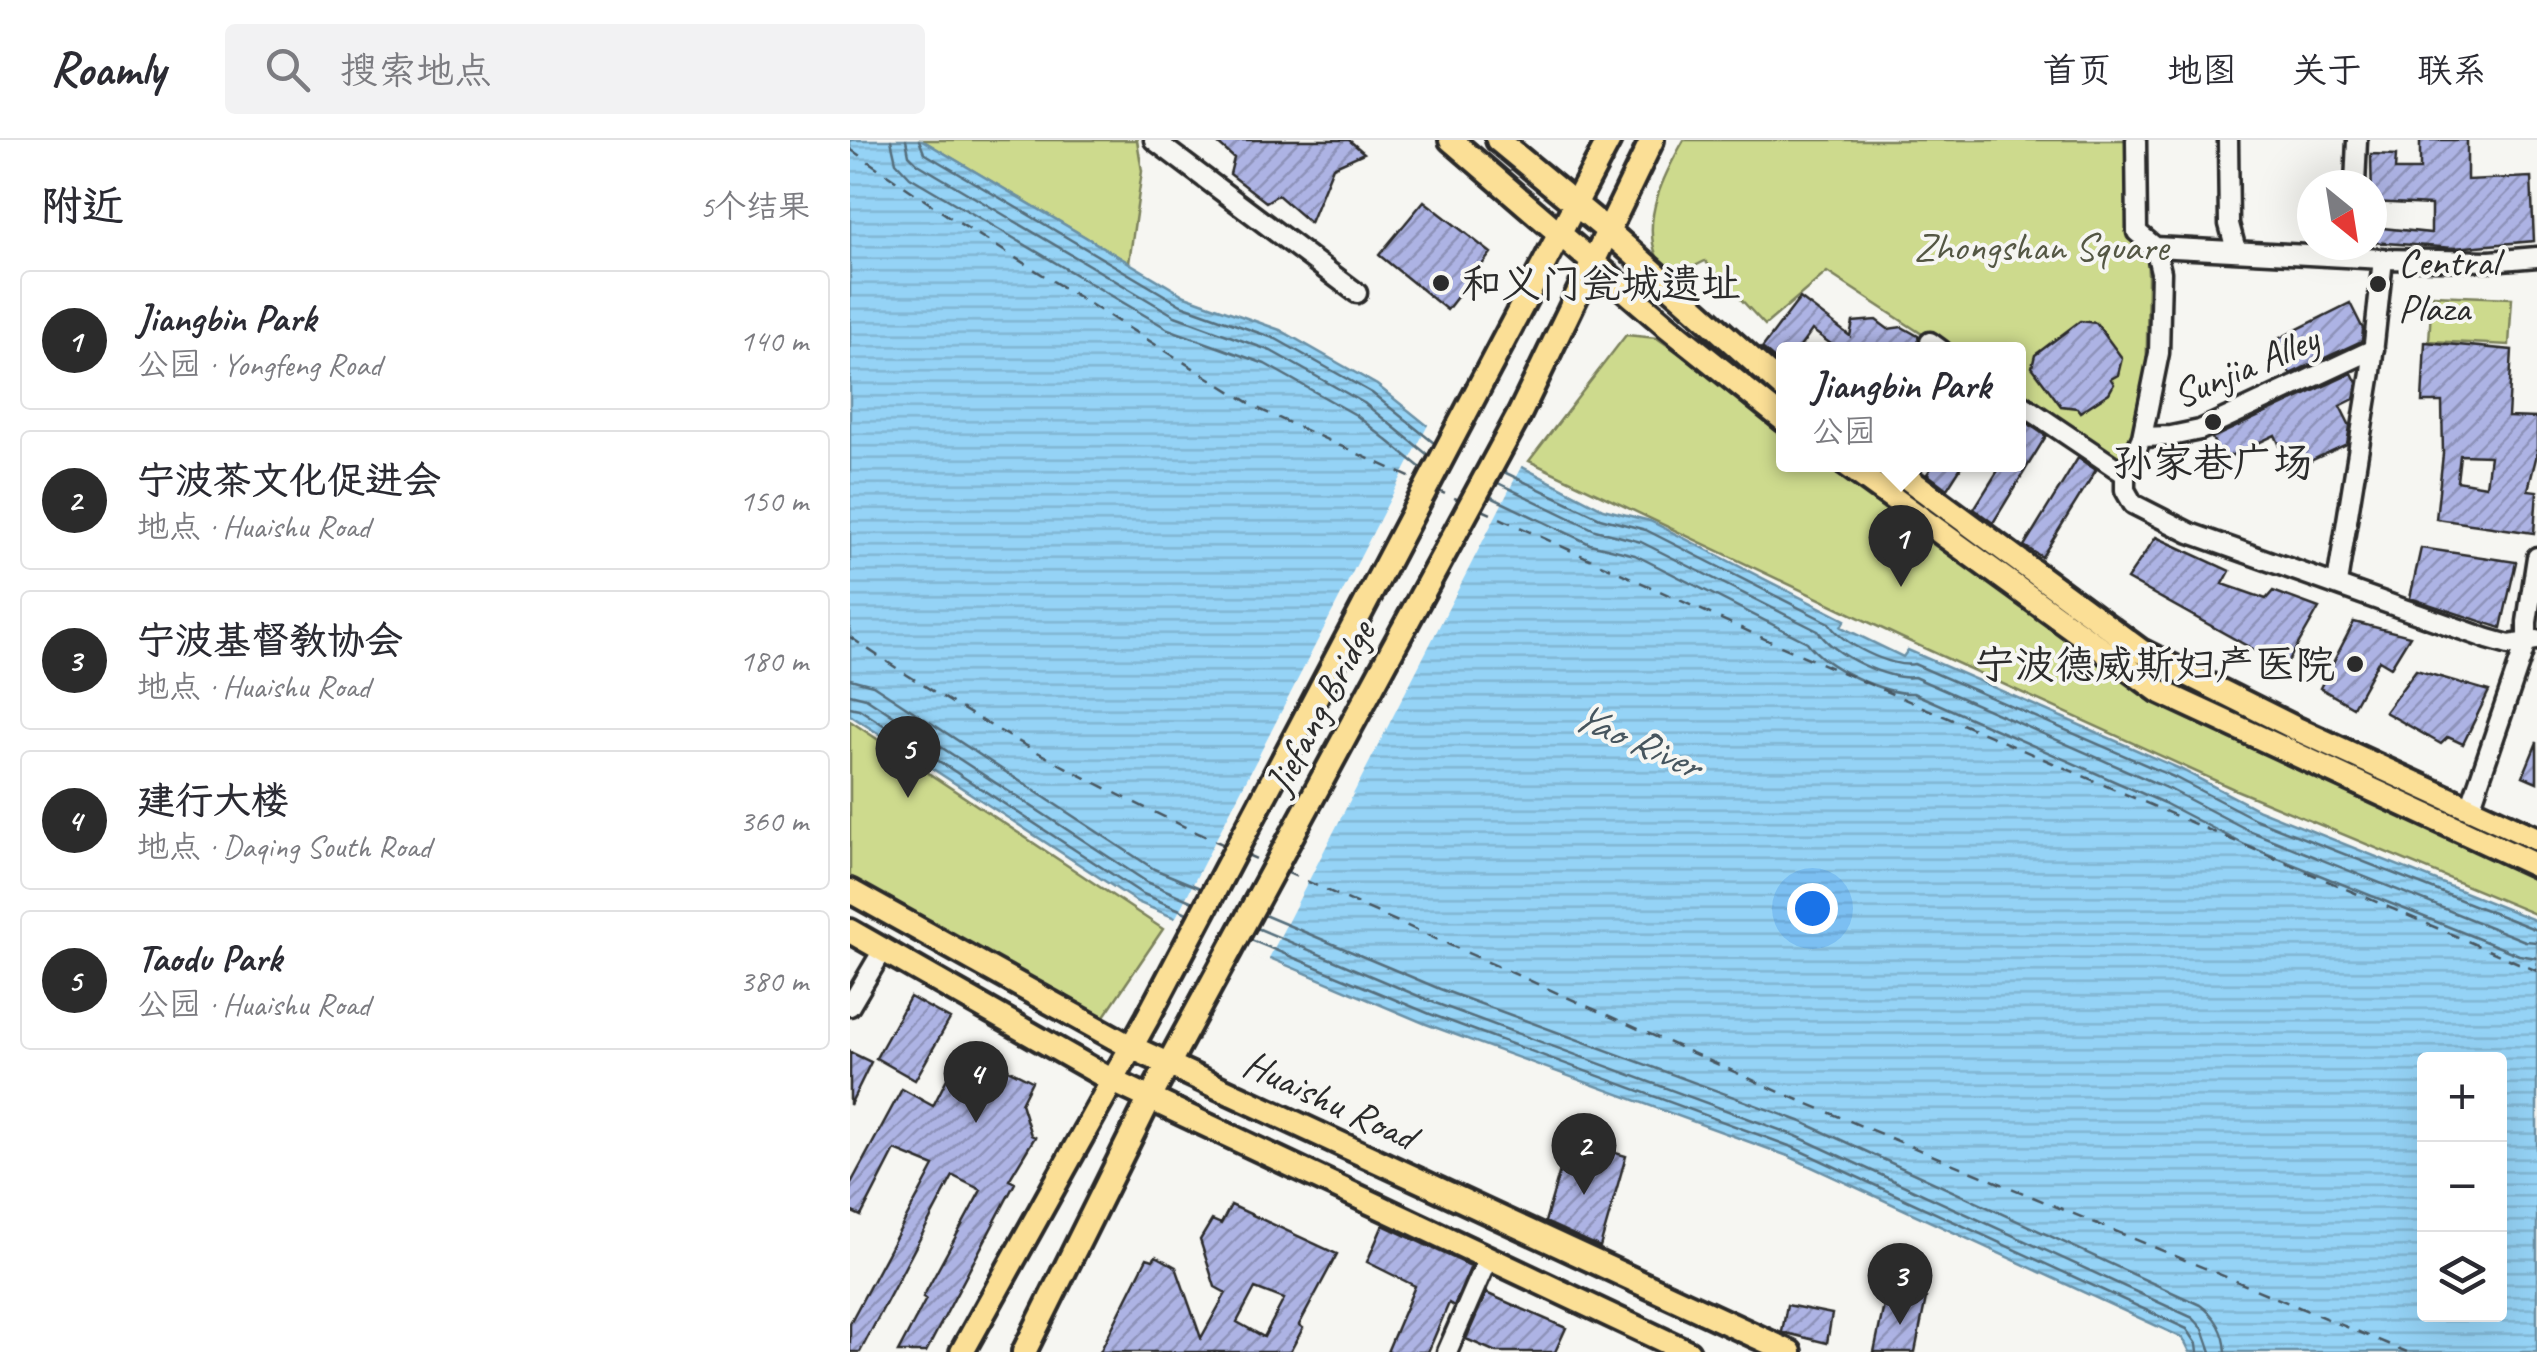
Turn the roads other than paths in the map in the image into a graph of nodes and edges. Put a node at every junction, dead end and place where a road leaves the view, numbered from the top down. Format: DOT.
graph roads {
  1 [pos="1154,140"];
  2 [pos="1451,140"];
  3 [pos="1498,140"];
  4 [pos="1609,140"];
  5 [pos="1652,140"];
  6 [pos="2136,140"];
  7 [pos="2228,140"];
  8 [pos="2356,140"];
  9 [pos="2355,170"];
  10 [pos="1576,204"];
  11 [pos="1608,232"];
  12 [pos="1560,234"];
  13 [pos="2155,247"];
  14 [pos="2236,250"];
  15 [pos="2297,250"];
  16 [pos="2537,257"];
  17 [pos="2387,259"];
  18 [pos="2383,260"];
  19 [pos="1594,262"];
  20 [pos="1357,293"];
  21 [pos="2374,349"];
  22 [pos="1776,381"];
  23 [pos="2026,407"];
  24 [pos="1776,413"];
  25 [pos="2142,437"];
  26 [pos="1857,472"];
  27 [pos="1899,472"];
  28 [pos="2125,474"];
  29 [pos="2537,557"];
  30 [pos="2336,583"];
  31 [pos="2532,640"];
  32 [pos="2470,808"];
  33 [pos="2537,839"];
  34 [pos="2537,866"];
  35 [pos="850,892"];
  36 [pos="850,931"];
  37 [pos="883,950"];
  38 [pos="850,1006"];
  39 [pos="1131,1048"];
  40 [pos="1168,1064"];
  41 [pos="1113,1081"];
  42 [pos="1150,1098"];
  43 [pos="1488,1258"];
  44 [pos="962,1352"];
  45 [pos="1024,1352"];
  46 [pos="1447,1352"];
  47 [pos="1688,1352"];
  48 [pos="1790,1352"];
  1 -- 20 [label="street"];
  2 -- 12 [label="main road"];
  3 -- 10 [label="main road"];
  4 -- 10 [label="main road, Jiefang Bridge"];
  5 -- 11 [label="main road, Jiefang Bridge"];
  6 -- 13 [label="street"];
  7 -- 14 [label="street"];
  8 -- 9 [label="street"];
  10 -- 11 [label="main road"];
  10 -- 12 [label="main road, Jiefang Bridge"];
  11 -- 19 [label="main road, Jiefang Bridge"];
  11 -- 22 [label="main road"];
  12 -- 19 [label="main road"];
  12 -- 39 [label="main road, Jiefang Bridge"];
  13 -- 14 [label="street"];
  13 -- 25 [label="street"];
  14 -- 15 [label="street"];
  16 -- 17 [label="street"];
  18 -- 21 [label="street, Sunjia Alley"];
  19 -- 24 [label="main road"];
  19 -- 40 [label="main road, Jiefang Bridge"];
  21 -- 25 [label="street, Sunjia Alley"];
  21 -- 30 [label="street, Sunjia Alley"];
  23 -- 28 [label="street"];
  25 -- 28 [label="street"];
  26 -- 34 [label="main road"];
  27 -- 32 [label="main road"];
  28 -- 30 [label="street"];
  29 -- 31 [label="street"];
  30 -- 31 [label="street"];
  31 -- 32 [label="street"];
  32 -- 33 [label="main road"];
  35 -- 39 [label="main road, Huaishu Road"];
  36 -- 37 [label="main road, Huaishu Road"];
  37 -- 38 [label="street"];
  37 -- 41 [label="main road, Huaishu Road"];
  39 -- 40 [label="main road, Huaishu Road"];
  39 -- 41 [label="main road, Jiefang Bridge"];
  40 -- 42 [label="main road, Jiefang Bridge"];
  40 -- 48 [label="main road, Huaishu Road"];
  41 -- 42 [label="main road, Huaishu Road"];
  41 -- 44 [label="main road, Jiefang Bridge"];
  42 -- 43 [label="main road, Huaishu Road"];
  42 -- 45 [label="main road, Jiefang Bridge"];
  43 -- 46 [label="street"];
  43 -- 47 [label="main road, Huaishu Road"];
}
